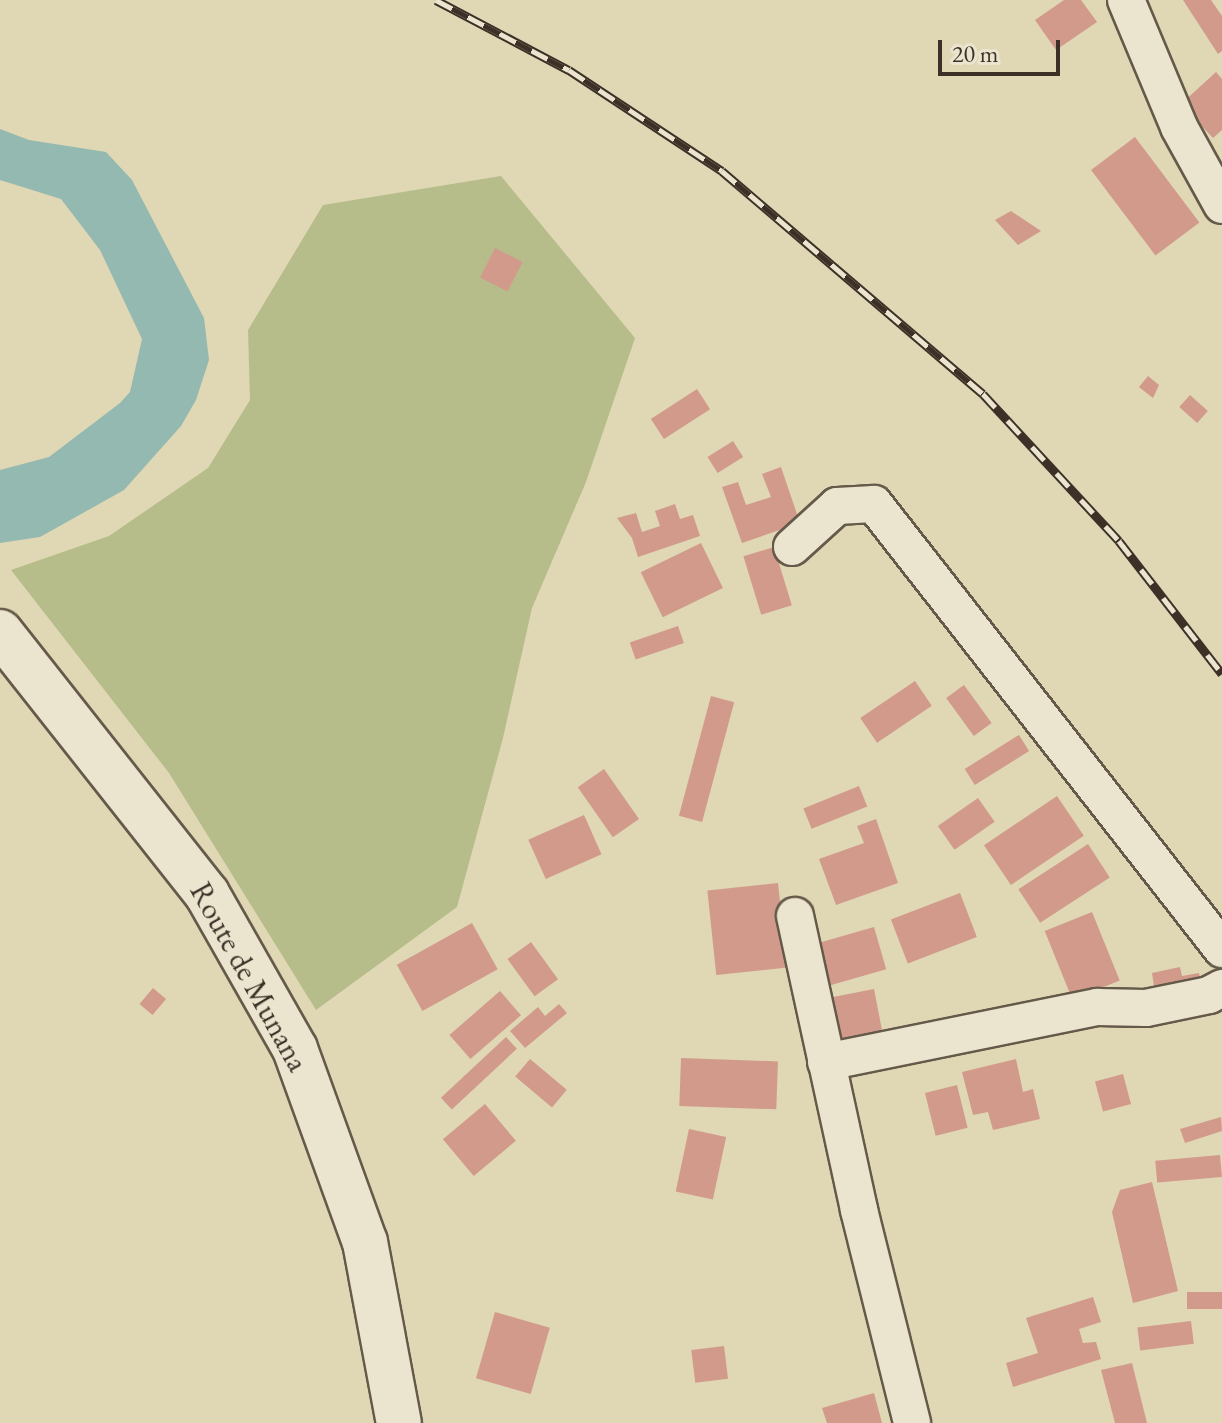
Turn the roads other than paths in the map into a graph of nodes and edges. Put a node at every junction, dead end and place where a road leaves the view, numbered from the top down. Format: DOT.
graph roads {
  1 [pos="1126,0"];
  2 [pos="1222,205"];
  3 [pos="792,547"];
  4 [pos="0,632"];
  5 [pos="795,916"];
  6 [pos="1222,949"];
  7 [pos="1222,988"];
  8 [pos="826,1062"];
  9 [pos="399,1423"];
  10 [pos="912,1423"];
  1 -- 2 [label="street"];
  3 -- 6 [label="street"];
  4 -- 9 [label="main road, Route de Munana"];
  5 -- 8 [label="street"];
  7 -- 8 [label="street"];
  8 -- 10 [label="street"];
}
